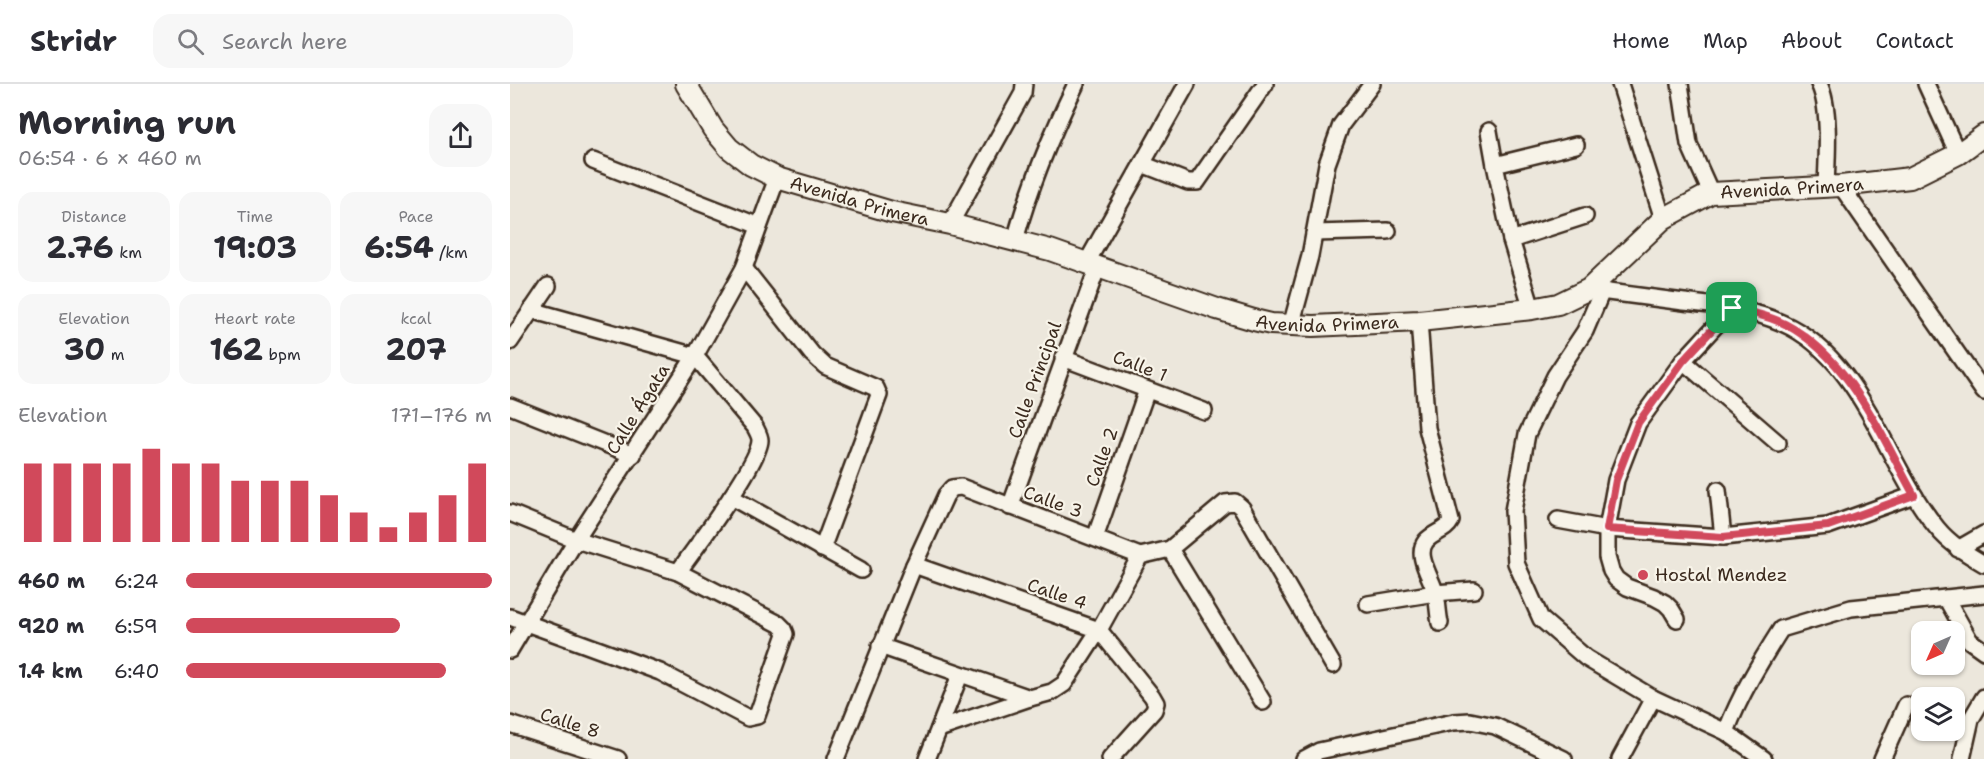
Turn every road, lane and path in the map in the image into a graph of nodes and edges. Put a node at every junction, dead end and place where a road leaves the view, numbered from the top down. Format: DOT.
graph roads {
  1 [pos="686,84"];
  2 [pos="1024,84"];
  3 [pos="1076,84"];
  4 [pos="1187,84"];
  5 [pos="1265,84"];
  6 [pos="1372,84"];
  7 [pos="1620,84"];
  8 [pos="1680,84"];
  9 [pos="1819,84"];
  10 [pos="1926,84"];
  11 [pos="1489,131"];
  12 [pos="1984,135"];
  13 [pos="1576,145"];
  14 [pos="1958,154"];
  15 [pos="593,161"];
  16 [pos="1142,164"];
  17 [pos="1495,165"];
  18 [pos="777,178"];
  19 [pos="1834,186"];
  20 [pos="1711,193"];
  21 [pos="1585,216"];
  22 [pos="1663,219"];
  23 [pos="950,224"];
  24 [pos="759,226"];
  25 [pos="1388,231"];
  26 [pos="1314,233"];
  27 [pos="1015,240"];
  28 [pos="1511,240"];
  29 [pos="1092,264"];
  30 [pos="744,268"];
  31 [pos="548,286"];
  32 [pos="1595,290"];
  33 [pos="1732,308"];
  34 [pos="1532,309"];
  35 [pos="531,310"];
  36 [pos="1419,321"];
  37 [pos="1291,326"];
  38 [pos="510,342"];
  39 [pos="695,356"];
  40 [pos="1063,358"];
  41 [pos="1683,361"];
  42 [pos="1147,390"];
  43 [pos="1984,391"];
  44 [pos="510,406"];
  45 [pos="1204,411"];
  46 [pos="1778,443"];
  47 [pos="633,455"];
  48 [pos="1718,490"];
  49 [pos="1914,495"];
  50 [pos="731,497"];
  51 [pos="1010,507"];
  52 [pos="510,513"];
  53 [pos="1558,520"];
  54 [pos="1607,529"];
  55 [pos="1984,534"];
  56 [pos="1723,537"];
  57 [pos="1095,538"];
  58 [pos="576,540"];
  59 [pos="822,549"];
  60 [pos="1170,549"];
  61 [pos="1958,549"];
  62 [pos="1140,556"];
  63 [pos="1984,564"];
  64 [pos="914,565"];
  65 [pos="861,570"];
  66 [pos="678,572"];
  67 [pos="1474,590"];
  68 [pos="1436,593"];
  69 [pos="1984,594"];
  70 [pos="1946,598"];
  71 [pos="1368,604"];
  72 [pos="510,617"];
  73 [pos="1677,620"];
  74 [pos="527,622"];
  75 [pos="1440,623"];
  76 [pos="1099,630"];
  77 [pos="880,646"];
  78 [pos="510,650"];
  79 [pos="1984,651"];
  80 [pos="1333,665"];
  81 [pos="960,675"];
  82 [pos="1030,698"];
  83 [pos="1653,698"];
  84 [pos="1984,698"];
  85 [pos="1263,702"];
  86 [pos="1906,705"];
  87 [pos="510,724"];
  88 [pos="939,729"];
  89 [pos="1726,732"];
  90 [pos="618,759"];
  91 [pos="836,759"];
  92 [pos="927,759"];
  93 [pos="1110,759"];
  94 [pos="1304,759"];
  95 [pos="1564,759"];
  96 [pos="1620,759"];
  97 [pos="1764,759"];
  98 [pos="1882,759"];
  99 [pos="1962,759"];
  1 -- 18 [label="main road, Avenida Primera"];
  2 -- 23 [label="street"];
  3 -- 27 [label="street"];
  4 -- 16 [label="street, Calle Principal"];
  5 -- 16 [label="street"];
  6 -- 26 [label="street"];
  7 -- 22 [label="street"];
  8 -- 20 [label="street"];
  9 -- 19 [label="street"];
  10 -- 14 [label="street"];
  11 -- 17 [label="street"];
  12 -- 14 [label="main road, Avenida Primera"];
  13 -- 17 [label="street"];
  14 -- 19 [label="main road, Avenida Primera"];
  15 -- 24 [label="street"];
  16 -- 29 [label="street, Calle Principal"];
  17 -- 28 [label="street"];
  18 -- 23 [label="main road, Avenida Primera"];
  18 -- 24 [label="street, Calle Ágata"];
  19 -- 20 [label="main road, Avenida Primera"];
  19 -- 43 [label="street"];
  20 -- 22 [label="main road, Avenida Primera"];
  21 -- 28 [label="street"];
  22 -- 32 [label="main road, Avenida Primera"];
  23 -- 27 [label="main road, Avenida Primera"];
  24 -- 30 [label="street, Calle Ágata"];
  25 -- 26 [label="street"];
  26 -- 37 [label="street"];
  27 -- 29 [label="main road, Avenida Primera"];
  28 -- 34 [label="street"];
  29 -- 37 [label="main road, Avenida Primera"];
  29 -- 40 [label="street, Calle Principal"];
  30 -- 39 [label="street, Calle Ágata"];
  30 -- 59 [label="street"];
  31 -- 35 [label="street"];
  32 -- 33 [label="street"];
  32 -- 34 [label="main road, Avenida Primera"];
  32 -- 83 [label="street"];
  33 -- 41 [label="street"];
  33 -- 49 [label="street"];
  34 -- 36 [label="main road, Avenida Primera"];
  35 -- 38 [label="street"];
  35 -- 39 [label="street"];
  36 -- 37 [label="main road, Avenida Primera"];
  36 -- 68 [label="street"];
  39 -- 47 [label="street, Calle Ágata"];
  39 -- 50 [label="street"];
  40 -- 42 [label="street, Calle 1"];
  40 -- 51 [label="street, Calle Principal"];
  41 -- 46 [label="street"];
  41 -- 54 [label="street"];
  42 -- 45 [label="street, Calle 1"];
  42 -- 57 [label="street, Calle 2"];
  44 -- 47 [label="street"];
  47 -- 58 [label="street, Calle Ágata"];
  48 -- 56 [label="street"];
  49 -- 56 [label="street"];
  49 -- 61 [label="street"];
  50 -- 59 [label="street"];
  50 -- 66 [label="street"];
  51 -- 57 [label="street, Calle 3"];
  51 -- 64 [label="street, Calle 3"];
  52 -- 58 [label="street"];
  53 -- 54 [label="street"];
  54 -- 56 [label="street"];
  54 -- 73 [label="street"];
  55 -- 61 [label="street"];
  57 -- 62 [label="street, Calle 3"];
  58 -- 66 [label="street"];
  58 -- 74 [label="street, Calle Ágata"];
  59 -- 65 [label="street"];
  60 -- 62 [label="street"];
  60 -- 80 [label="street"];
  60 -- 85 [label="street"];
  61 -- 63 [label="street"];
  62 -- 76 [label="street"];
  64 -- 76 [label="street, Calle 4"];
  64 -- 77 [label="street"];
  66 -- 74 [label="street"];
  67 -- 68 [label="street"];
  68 -- 71 [label="street"];
  68 -- 75 [label="street"];
  69 -- 70 [label="street"];
  70 -- 79 [label="street"];
  70 -- 89 [label="street"];
  72 -- 74 [label="street"];
  74 -- 78 [label="street, Calle Ágata"];
  76 -- 82 [label="street"];
  76 -- 93 [label="street, Calle 4"];
  77 -- 81 [label="street"];
  77 -- 91 [label="street"];
  81 -- 82 [label="street"];
  81 -- 88 [label="street"];
  82 -- 88 [label="street"];
  83 -- 89 [label="street"];
  83 -- 96 [label="street"];
  84 -- 99 [label="street"];
  86 -- 98 [label="street"];
  87 -- 90 [label="street, Calle 8"];
  88 -- 92 [label="street"];
  89 -- 97 [label="street"];
  94 -- 95 [label="street"];
}
